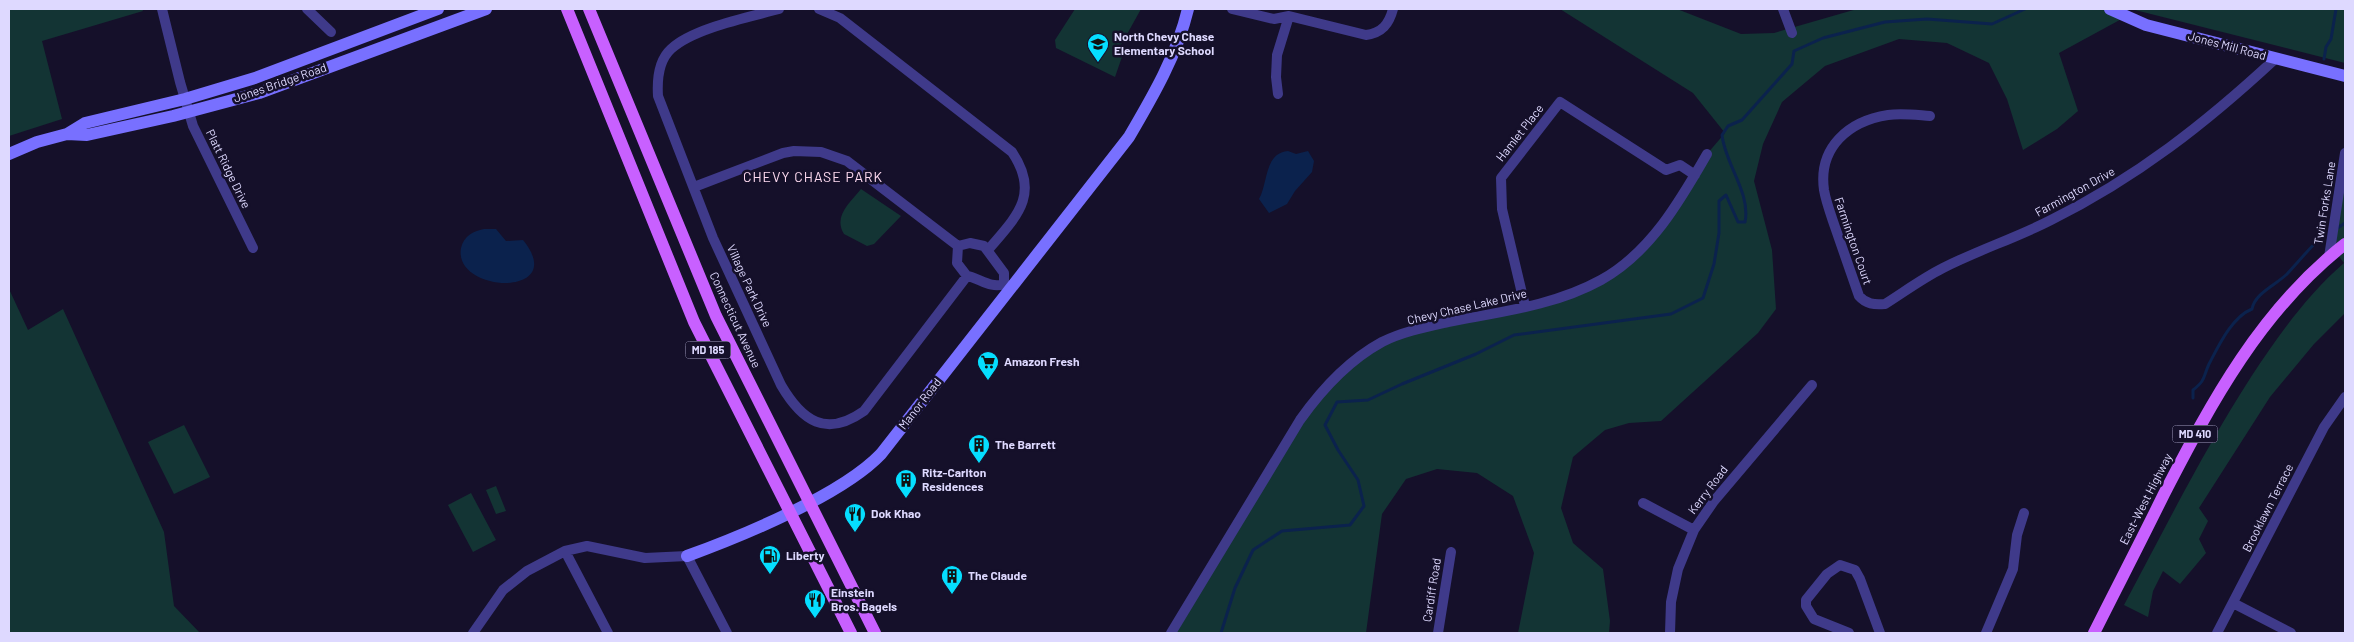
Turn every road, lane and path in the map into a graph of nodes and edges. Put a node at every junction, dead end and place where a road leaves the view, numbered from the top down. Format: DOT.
graph roads {
  1 [pos="162,9"];
  2 [pos="307,9"];
  3 [pos="438,9"];
  4 [pos="486,9"];
  5 [pos="567,9"];
  6 [pos="589,9"];
  7 [pos="779,9"];
  8 [pos="819,9"];
  9 [pos="1188,9"];
  10 [pos="1232,9"];
  11 [pos="1393,9"];
  12 [pos="1783,9"];
  13 [pos="2110,9"];
  14 [pos="1286,12"];
  15 [pos="330,32"];
  16 [pos="1792,33"];
  17 [pos="2275,58"];
  18 [pos="2345,76"];
  19 [pos="1278,94"];
  20 [pos="185,99"];
  21 [pos="190,112"];
  22 [pos="1930,116"];
  23 [pos="68,134"];
  24 [pos="2345,153"];
  25 [pos="9,154"];
  26 [pos="1707,154"];
  27 [pos="1694,175"];
  28 [pos="694,187"];
  29 [pos="2345,244"];
  30 [pos="958,246"];
  31 [pos="253,248"];
  32 [pos="988,250"];
  33 [pos="2329,256"];
  34 [pos="966,276"];
  35 [pos="1007,286"];
  36 [pos="1864,301"];
  37 [pos="1525,306"];
  38 [pos="1812,385"];
  39 [pos="2345,397"];
  40 [pos="808,502"];
  41 [pos="1643,503"];
  42 [pos="789,512"];
  43 [pos="2024,513"];
  44 [pos="1694,530"];
  45 [pos="565,551"];
  46 [pos="1451,552"];
  47 [pos="688,556"];
  48 [pos="2232,603"];
  49 [pos="473,633"];
  50 [pos="608,633"];
  51 [pos="727,633"];
  52 [pos="851,633"];
  53 [pos="875,633"];
  54 [pos="1171,633"];
  55 [pos="1438,633"];
  56 [pos="1670,633"];
  57 [pos="1849,633"];
  58 [pos="1880,633"];
  59 [pos="1986,633"];
  60 [pos="2094,633"];
  61 [pos="2217,633"];
  62 [pos="2291,633"];
  1 -- 20 [label="street, Platt Ridge Drive"];
  2 -- 15 [label="street"];
  3 -- 20 [label="main road, Jones Bridge Road"];
  4 -- 21 [label="main road, Jones Bridge Road"];
  5 -- 42 [label="main road, MD 185"];
  6 -- 40 [label="main road, Connecticut Avenue / MD 185"];
  7 -- 28 [label="street, Village Park Drive"];
  8 -- 32 [label="street"];
  9 -- 35 [label="main road, Manor Road"];
  10 -- 14 [label="street"];
  11 -- 14 [label="street"];
  12 -- 16 [label="street"];
  13 -- 17 [label="main road, Jones Mill Road"];
  14 -- 19 [label="street"];
  17 -- 18 [label="main road, Jones Mill Road"];
  17 -- 36 [label="street, Farmington Drive"];
  20 -- 21 [label="street, Platt Ridge Drive"];
  20 -- 23 [label="main road, Jones Bridge Road"];
  21 -- 23 [label="main road, Jones Bridge Road"];
  21 -- 31 [label="street, Platt Ridge Drive"];
  22 -- 36 [label="street, Farmington Court"];
  23 -- 25 [label="main road, Jones Bridge Road"];
  24 -- 33 [label="street, Twin Forks Lane"];
  26 -- 27 [label="street, Chevy Chase Lake Drive"];
  27 -- 37 [label="street, Chevy Chase Lake Drive"];
  27 -- 37 [label="street, Hamlet Place"];
  28 -- 30 [label="street"];
  28 -- 34 [label="street, Village Park Drive"];
  29 -- 33 [label="main road, East-West Highway / MD 410"];
  30 -- 32 [label="street"];
  30 -- 34 [label="street"];
  32 -- 35 [label="street"];
  33 -- 60 [label="main road, East-West Highway / MD 410"];
  34 -- 35 [label="street"];
  35 -- 40 [label="main road, Manor Road"];
  37 -- 54 [label="street, Chevy Chase Lake Drive"];
  38 -- 44 [label="street, Kerry Road"];
  39 -- 48 [label="street, Brooklawn Terrace"];
  40 -- 42 [label="main road, Manor Road"];
  40 -- 53 [label="main road, Connecticut Avenue / MD 185"];
  41 -- 44 [label="street"];
  42 -- 47 [label="main road, Manor Road"];
  42 -- 52 [label="main road, MD 185"];
  43 -- 59 [label="street"];
  44 -- 56 [label="street, Kerry Road"];
  45 -- 47 [label="street, Manor Road"];
  45 -- 49 [label="street, Manor Road"];
  45 -- 50 [label="street"];
  46 -- 55 [label="street, Cardiff Road"];
  47 -- 51 [label="street"];
  48 -- 61 [label="street, Brooklawn Terrace"];
  48 -- 62 [label="street"];
  57 -- 58 [label="street"];
}
